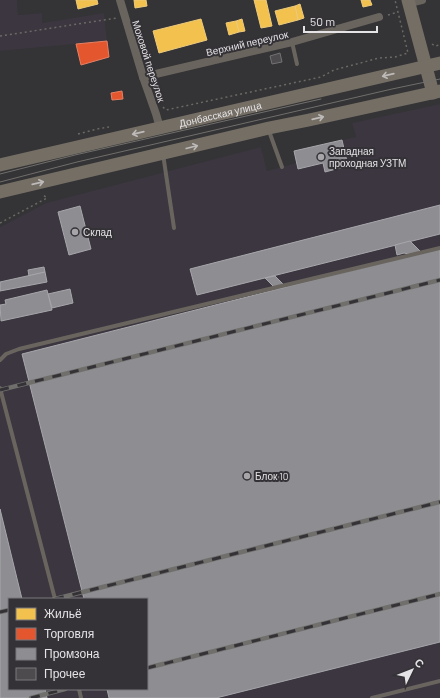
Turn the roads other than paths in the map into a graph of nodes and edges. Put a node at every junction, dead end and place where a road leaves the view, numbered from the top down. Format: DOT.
graph roads {
  1 [pos="120,0"];
  2 [pos="422,0"];
  3 [pos="409,1"];
  4 [pos="379,17"];
  5 [pos="292,42"];
  6 [pos="440,63"];
  7 [pos="297,64"];
  8 [pos="426,66"];
  9 [pos="143,77"];
  10 [pos="436,92"];
  11 [pos="160,128"];
  12 [pos="269,128"];
  13 [pos="163,154"];
  14 [pos="0,165"];
  15 [pos="282,167"];
  16 [pos="0,192"];
  17 [pos="174,228"];
  18 [pos="440,248"];
  19 [pos="0,360"];
  20 [pos="0,388"];
  21 [pos="55,598"];
  22 [pos="440,681"];
  23 [pos="372,698"];
  1 -- 9 [label="street, Моховой переулок"];
  2 -- 3 [label="street"];
  3 -- 8 [label="main road"];
  4 -- 5 [label="street, Верхний переулок"];
  5 -- 7 [label="lane"];
  5 -- 9 [label="street, Верхний переулок"];
  6 -- 8 [label="main road, Донбасская улица"];
  8 -- 10 [label="main road"];
  8 -- 11 [label="main road, Донбасская улица, one-way"];
  9 -- 11 [label="street, Моховой переулок"];
  12 -- 10 [label="main road, one-way"];
  11 -- 14 [label="main road, Донбасская улица, one-way"];
  13 -- 12 [label="main road, one-way"];
  12 -- 15 [label="lane"];
  16 -- 13 [label="main road, one-way"];
  13 -- 17 [label="lane"];
  18 -- 19 [label="lane"];
  20 -- 21 [label="lane"];
  22 -- 23 [label="lane"];
}
